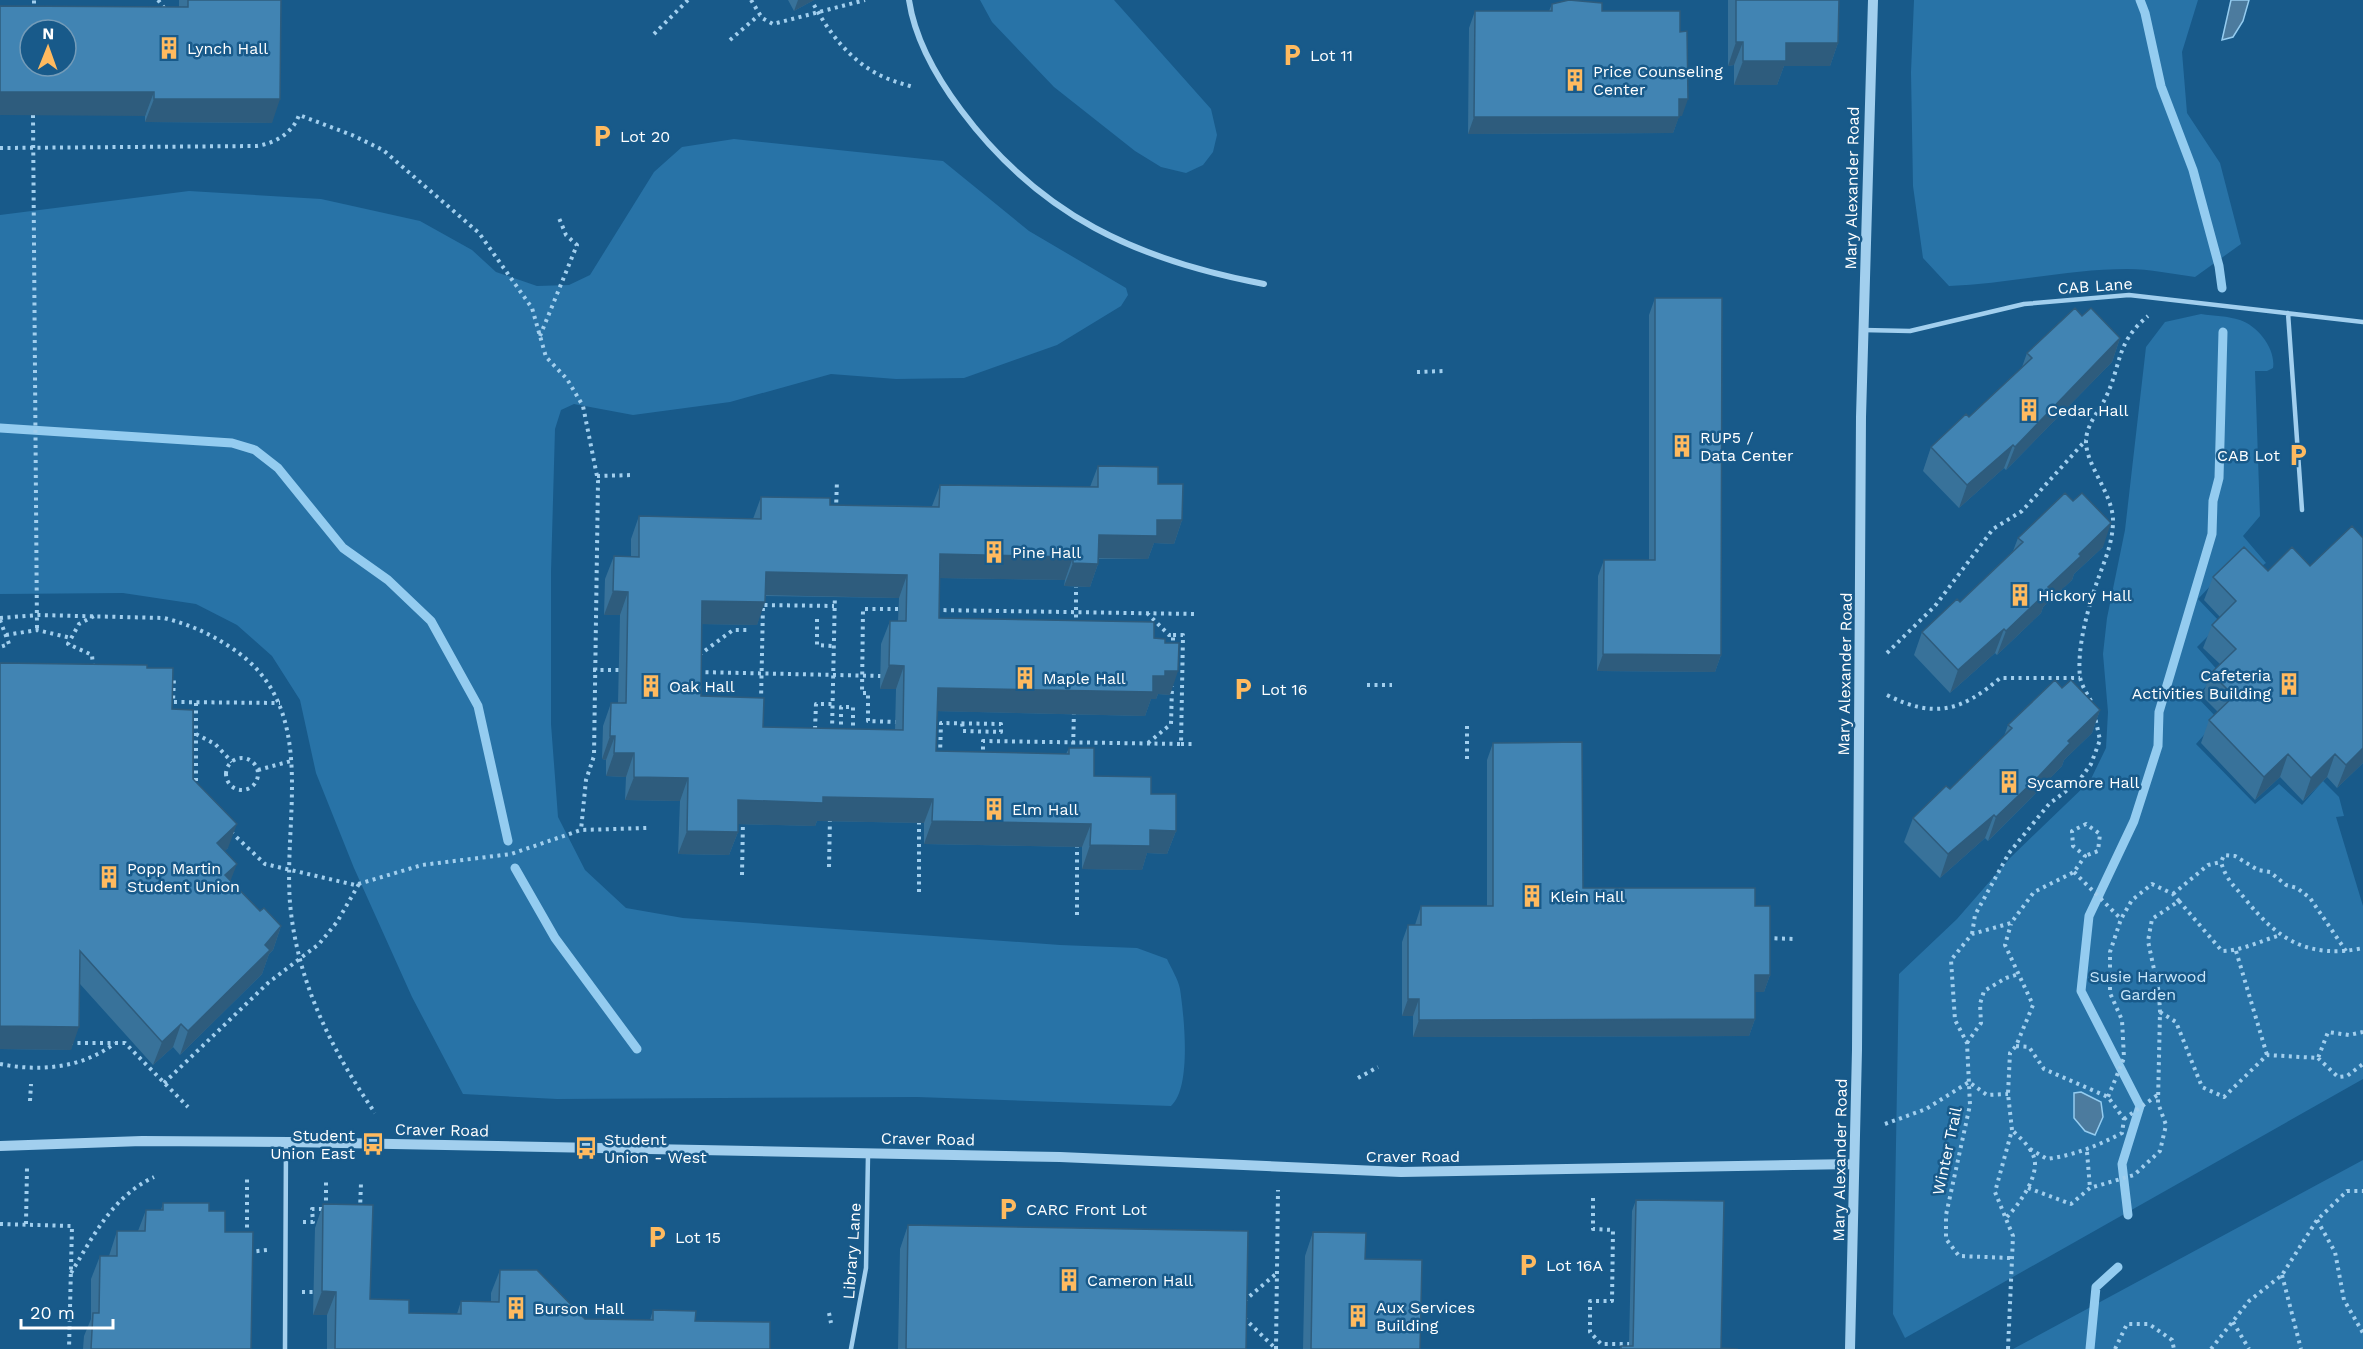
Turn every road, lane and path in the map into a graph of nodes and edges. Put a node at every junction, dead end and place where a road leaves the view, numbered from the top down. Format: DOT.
graph roads {
  1 [pos="34,0"];
  2 [pos="158,0"];
  3 [pos="688,0"];
  4 [pos="751,0"];
  5 [pos="865,0"];
  6 [pos="909,0"];
  7 [pos="1873,0"];
  8 [pos="814,5"];
  9 [pos="23,9"];
  10 [pos="34,9"];
  11 [pos="46,9"];
  12 [pos="153,9"];
  13 [pos="165,9"];
  14 [pos="818,12"];
  15 [pos="759,15"];
  16 [pos="171,16"];
  17 [pos="34,18"];
  18 [pos="654,34"];
  19 [pos="730,40"];
  20 [pos="913,87"];
  21 [pos="33,115"];
  22 [pos="0,148"];
  23 [pos="34,148"];
  24 [pos="558,218"];
  25 [pos="1264,284"];
  26 [pos="2170,298"];
  27 [pos="2288,313"];
  28 [pos="2363,321"];
  29 [pos="1863,330"];
  30 [pos="540,337"];
  31 [pos="1445,371"];
  32 [pos="1417,372"];
  33 [pos="2086,440"];
  34 [pos="634,475"];
  35 [pos="597,476"];
  36 [pos="837,480"];
  37 [pos="2302,510"];
  38 [pos="836,514"];
  39 [pos="835,583"];
  40 [pos="1077,587"];
  41 [pos="834,606"];
  42 [pos="911,609"];
  43 [pos="935,610"];
  44 [pos="971,610"];
  45 [pos="1076,612"];
  46 [pos="1146,613"];
  47 [pos="1195,614"];
  48 [pos="38,615"];
  49 [pos="95,615"];
  50 [pos="0,619"];
  51 [pos="818,619"];
  52 [pos="970,619"];
  53 [pos="37,630"];
  54 [pos="748,630"];
  55 [pos="1076,632"];
  56 [pos="6,635"];
  57 [pos="1173,635"];
  58 [pos="70,638"];
  59 [pos="833,646"];
  60 [pos="0,647"];
  61 [pos="1887,653"];
  62 [pos="696,657"];
  63 [pos="1173,658"];
  64 [pos="593,670"];
  65 [pos="624,670"];
  66 [pos="689,672"];
  67 [pos="762,673"];
  68 [pos="833,675"];
  69 [pos="862,675"];
  70 [pos="881,676"];
  71 [pos="93,677"];
  72 [pos="162,678"];
  73 [pos="2080,678"];
  74 [pos="1172,681"];
  75 [pos="1367,685"];
  76 [pos="1392,685"];
  77 [pos="1887,695"];
  78 [pos="196,703"];
  79 [pos="280,704"];
  80 [pos="832,704"];
  81 [pos="2092,704"];
  82 [pos="761,708"];
  83 [pos="1074,708"];
  84 [pos="2094,713"];
  85 [pos="904,722"];
  86 [pos="932,723"];
  87 [pos="941,723"];
  88 [pos="962,723"];
  89 [pos="1467,725"];
  90 [pos="815,729"];
  91 [pos="832,733"];
  92 [pos="196,734"];
  93 [pos="841,734"];
  94 [pos="863,737"];
  95 [pos="1073,742"];
  96 [pos="1148,744"];
  97 [pos="1181,744"];
  98 [pos="1194,744"];
  99 [pos="1467,759"];
  100 [pos="291,761"];
  101 [pos="232,762"];
  102 [pos="1073,762"];
  103 [pos="940,766"];
  104 [pos="983,767"];
  105 [pos="257,770"];
  106 [pos="198,793"];
  107 [pos="830,811"];
  108 [pos="920,815"];
  109 [pos="743,816"];
  110 [pos="224,823"];
  111 [pos="647,828"];
  112 [pos="581,830"];
  113 [pos="1077,839"];
  114 [pos="2085,856"];
  115 [pos="2221,862"];
  116 [pos="829,867"];
  117 [pos="290,871"];
  118 [pos="2074,872"];
  119 [pos="742,875"];
  120 [pos="360,884"];
  121 [pos="919,892"];
  122 [pos="2173,894"];
  123 [pos="2179,901"];
  124 [pos="1077,915"];
  125 [pos="2121,919"];
  126 [pos="2012,923"];
  127 [pos="1972,934"];
  128 [pos="2281,935"];
  129 [pos="1764,938"];
  130 [pos="1794,939"];
  131 [pos="2363,948"];
  132 [pos="2236,951"];
  133 [pos="2346,951"];
  134 [pos="300,957"];
  135 [pos="2019,974"];
  136 [pos="2160,1012"];
  137 [pos="2363,1032"];
  138 [pos="68,1043"];
  139 [pos="116,1043"];
  140 [pos="1967,1043"];
  141 [pos="2016,1046"];
  142 [pos="2267,1055"];
  143 [pos="2318,1058"];
  144 [pos="0,1064"];
  145 [pos="2363,1064"];
  146 [pos="1378,1067"];
  147 [pos="1359,1078"];
  148 [pos="1969,1082"];
  149 [pos="164,1083"];
  150 [pos="31,1084"];
  151 [pos="2008,1094"];
  152 [pos="2159,1094"];
  153 [pos="2108,1098"];
  154 [pos="30,1101"];
  155 [pos="188,1107"];
  156 [pos="375,1113"];
  157 [pos="2124,1119"];
  158 [pos="1885,1124"];
  159 [pos="2012,1130"];
  160 [pos="286,1142"];
  161 [pos="0,1146"];
  162 [pos="2030,1149"];
  163 [pos="2087,1152"];
  164 [pos="868,1153"];
  165 [pos="1854,1164"];
  166 [pos="27,1168"];
  167 [pos="247,1176"];
  168 [pos="154,1177"];
  169 [pos="326,1180"];
  170 [pos="361,1184"];
  171 [pos="2028,1188"];
  172 [pos="2090,1188"];
  173 [pos="1278,1190"];
  174 [pos="2363,1191"];
  175 [pos="1593,1198"];
  176 [pos="326,1209"];
  177 [pos="337,1209"];
  178 [pos="349,1209"];
  179 [pos="360,1209"];
  180 [pos="360,1216"];
  181 [pos="2007,1217"];
  182 [pos="2317,1220"];
  183 [pos="295,1222"];
  184 [pos="313,1222"];
  185 [pos="324,1222"];
  186 [pos="0,1224"];
  187 [pos="26,1224"];
  188 [pos="238,1236"];
  189 [pos="267,1242"];
  190 [pos="239,1252"];
  191 [pos="2010,1258"];
  192 [pos="1278,1273"];
  193 [pos="71,1274"];
  194 [pos="2282,1275"];
  195 [pos="1239,1306"];
  196 [pos="1239,1312"];
  197 [pos="829,1313"];
  198 [pos="2233,1322"];
  199 [pos="831,1323"];
  200 [pos="2363,1333"];
  201 [pos="1636,1344"];
  202 [pos="69,1349"];
  203 [pos="285,1349"];
  204 [pos="851,1349"];
  205 [pos="1850,1349"];
  206 [pos="2008,1349"];
  207 [pos="2115,1349"];
  208 [pos="2174,1349"];
  209 [pos="2211,1349"];
  210 [pos="2249,1349"];
  211 [pos="2301,1349"];
  1 -- 10 [label="path"];
  2 -- 13 [label="path"];
  3 -- 18 [label="path"];
  4 -- 15 [label="path"];
  5 -- 14 [label="path"];
  6 -- 25 [label="street"];
  7 -- 29 [label="street, Mary Alexander Road"];
  8 -- 14 [label="path"];
  9 -- 10 [label="path"];
  10 -- 11 [label="path"];
  10 -- 17 [label="path"];
  12 -- 13 [label="path"];
  13 -- 16 [label="path"];
  14 -- 15 [label="path"];
  14 -- 20 [label="path"];
  15 -- 19 [label="path"];
  21 -- 23 [label="path"];
  22 -- 23 [label="path"];
  23 -- 30 [label="path"];
  23 -- 48 [label="path"];
  24 -- 30 [label="path"];
  26 -- 27 [label="lane, CAB Lane"];
  26 -- 29 [label="lane, CAB Lane"];
  26 -- 33 [label="path"];
  27 -- 28 [label="lane, CAB Lane"];
  27 -- 37 [label="lane"];
  29 -- 165 [label="street, Mary Alexander Road"];
  30 -- 35 [label="path"];
  31 -- 32 [label="path"];
  33 -- 61 [label="path"];
  33 -- 73 [label="path"];
  34 -- 35 [label="path"];
  35 -- 64 [label="path"];
  36 -- 38 [label="path"];
  39 -- 41 [label="path"];
  40 -- 45 [label="path"];
  41 -- 59 [label="path"];
  41 -- 67 [label="path"];
  42 -- 69 [label="path"];
  43 -- 44 [label="path"];
  44 -- 45 [label="path"];
  44 -- 52 [label="path"];
  45 -- 46 [label="path"];
  45 -- 55 [label="path"];
  46 -- 47 [label="path"];
  46 -- 57 [label="path"];
  48 -- 49 [label="path"];
  48 -- 50 [label="path"];
  48 -- 53 [label="path"];
  49 -- 58 [label="path"];
  49 -- 79 [label="path"];
  50 -- 56 [label="path"];
  51 -- 59 [label="path"];
  53 -- 56 [label="path"];
  53 -- 58 [label="path"];
  54 -- 62 [label="path"];
  56 -- 60 [label="path"];
  57 -- 63 [label="path"];
  57 -- 97 [label="path"];
  58 -- 71 [label="path"];
  59 -- 68 [label="path"];
  64 -- 65 [label="path"];
  64 -- 112 [label="path"];
  66 -- 67 [label="path"];
  67 -- 68 [label="path"];
  67 -- 82 [label="path"];
  68 -- 69 [label="path"];
  68 -- 80 [label="path"];
  69 -- 70 [label="path"];
  69 -- 85 [label="path"];
  72 -- 78 [label="path"];
  73 -- 77 [label="path"];
  73 -- 81 [label="path"];
  74 -- 96 [label="path"];
  75 -- 76 [label="path"];
  78 -- 79 [label="path"];
  78 -- 92 [label="path"];
  79 -- 100 [label="path"];
  80 -- 90 [label="path"];
  80 -- 91 [label="path"];
  83 -- 95 [label="path"];
  84 -- 127 [label="path"];
  86 -- 87 [label="path"];
  87 -- 88 [label="path"];
  87 -- 103 [label="path"];
  88 -- 88 [label="path"];
  89 -- 99 [label="path"];
  92 -- 101 [label="path"];
  92 -- 106 [label="path"];
  93 -- 94 [label="path"];
  95 -- 96 [label="path"];
  95 -- 102 [label="path"];
  95 -- 104 [label="path"];
  96 -- 97 [label="path"];
  97 -- 98 [label="path"];
  100 -- 105 [label="path"];
  100 -- 117 [label="path"];
  101 -- 105 [label="path"];
  101 -- 105 [label="path"];
  107 -- 116 [label="path"];
  108 -- 121 [label="path"];
  109 -- 119 [label="path"];
  110 -- 117 [label="path"];
  111 -- 112 [label="path"];
  112 -- 120 [label="path"];
  113 -- 124 [label="path"];
  114 -- 114 [label="path"];
  114 -- 118 [label="path"];
  115 -- 122 [label="path"];
  115 -- 128 [label="path"];
  115 -- 133 [label="path"];
  117 -- 120 [label="path"];
  117 -- 134 [label="path"];
  118 -- 125 [label="path"];
  118 -- 126 [label="path"];
  120 -- 134 [label="path"];
  122 -- 123 [label="path"];
  122 -- 125 [label="path"];
  123 -- 132 [label="path"];
  123 -- 136 [label="path"];
  125 -- 153 [label="path"];
  126 -- 127 [label="path"];
  126 -- 135 [label="path"];
  127 -- 140 [label="path, Winter Trail"];
  128 -- 132 [label="path"];
  128 -- 133 [label="path"];
  129 -- 130 [label="path"];
  131 -- 133 [label="path"];
  132 -- 142 [label="path"];
  134 -- 149 [label="path"];
  134 -- 156 [label="path"];
  135 -- 140 [label="path"];
  135 -- 141 [label="path"];
  136 -- 142 [label="path"];
  136 -- 152 [label="path"];
  137 -- 143 [label="path"];
  138 -- 139 [label="path"];
  139 -- 144 [label="path"];
  139 -- 149 [label="path"];
  140 -- 148 [label="path, Winter Trail"];
  141 -- 151 [label="path"];
  141 -- 153 [label="path"];
  142 -- 143 [label="path"];
  143 -- 145 [label="path"];
  146 -- 147 [label="path"];
  148 -- 151 [label="path"];
  148 -- 158 [label="path"];
  148 -- 191 [label="path, Winter Trail"];
  149 -- 155 [label="path"];
  150 -- 154 [label="path"];
  151 -- 159 [label="path"];
  152 -- 157 [label="path"];
  152 -- 172 [label="path"];
  153 -- 157 [label="path"];
  157 -- 163 [label="path"];
  159 -- 162 [label="path"];
  159 -- 181 [label="path"];
  160 -- 161 [label="street, Craver Road"];
  160 -- 164 [label="street, Craver Road"];
  160 -- 203 [label="lane"];
  162 -- 163 [label="path"];
  162 -- 171 [label="path"];
  163 -- 172 [label="path"];
  164 -- 165 [label="street, Craver Road"];
  164 -- 204 [label="lane, Library Lane"];
  165 -- 205 [label="street, Mary Alexander Road"];
  166 -- 187 [label="path"];
  167 -- 188 [label="path"];
  168 -- 193 [label="path"];
  169 -- 176 [label="path"];
  170 -- 179 [label="path"];
  171 -- 172 [label="path"];
  171 -- 181 [label="path"];
  173 -- 192 [label="path"];
  174 -- 182 [label="path"];
  175 -- 201 [label="path"];
  176 -- 177 [label="path"];
  176 -- 184 [label="path"];
  178 -- 179 [label="path"];
  179 -- 180 [label="path"];
  181 -- 191 [label="path"];
  182 -- 194 [label="path"];
  182 -- 200 [label="path"];
  183 -- 184 [label="path"];
  184 -- 185 [label="path"];
  186 -- 187 [label="path"];
  187 -- 193 [label="path"];
  189 -- 190 [label="path"];
  191 -- 206 [label="path"];
  192 -- 195 [label="path"];
  192 -- 196 [label="path"];
  193 -- 202 [label="path"];
  194 -- 198 [label="path"];
  194 -- 211 [label="path"];
  197 -- 199 [label="path"];
  198 -- 209 [label="path"];
  198 -- 210 [label="path"];
  207 -- 208 [label="path"];
}
